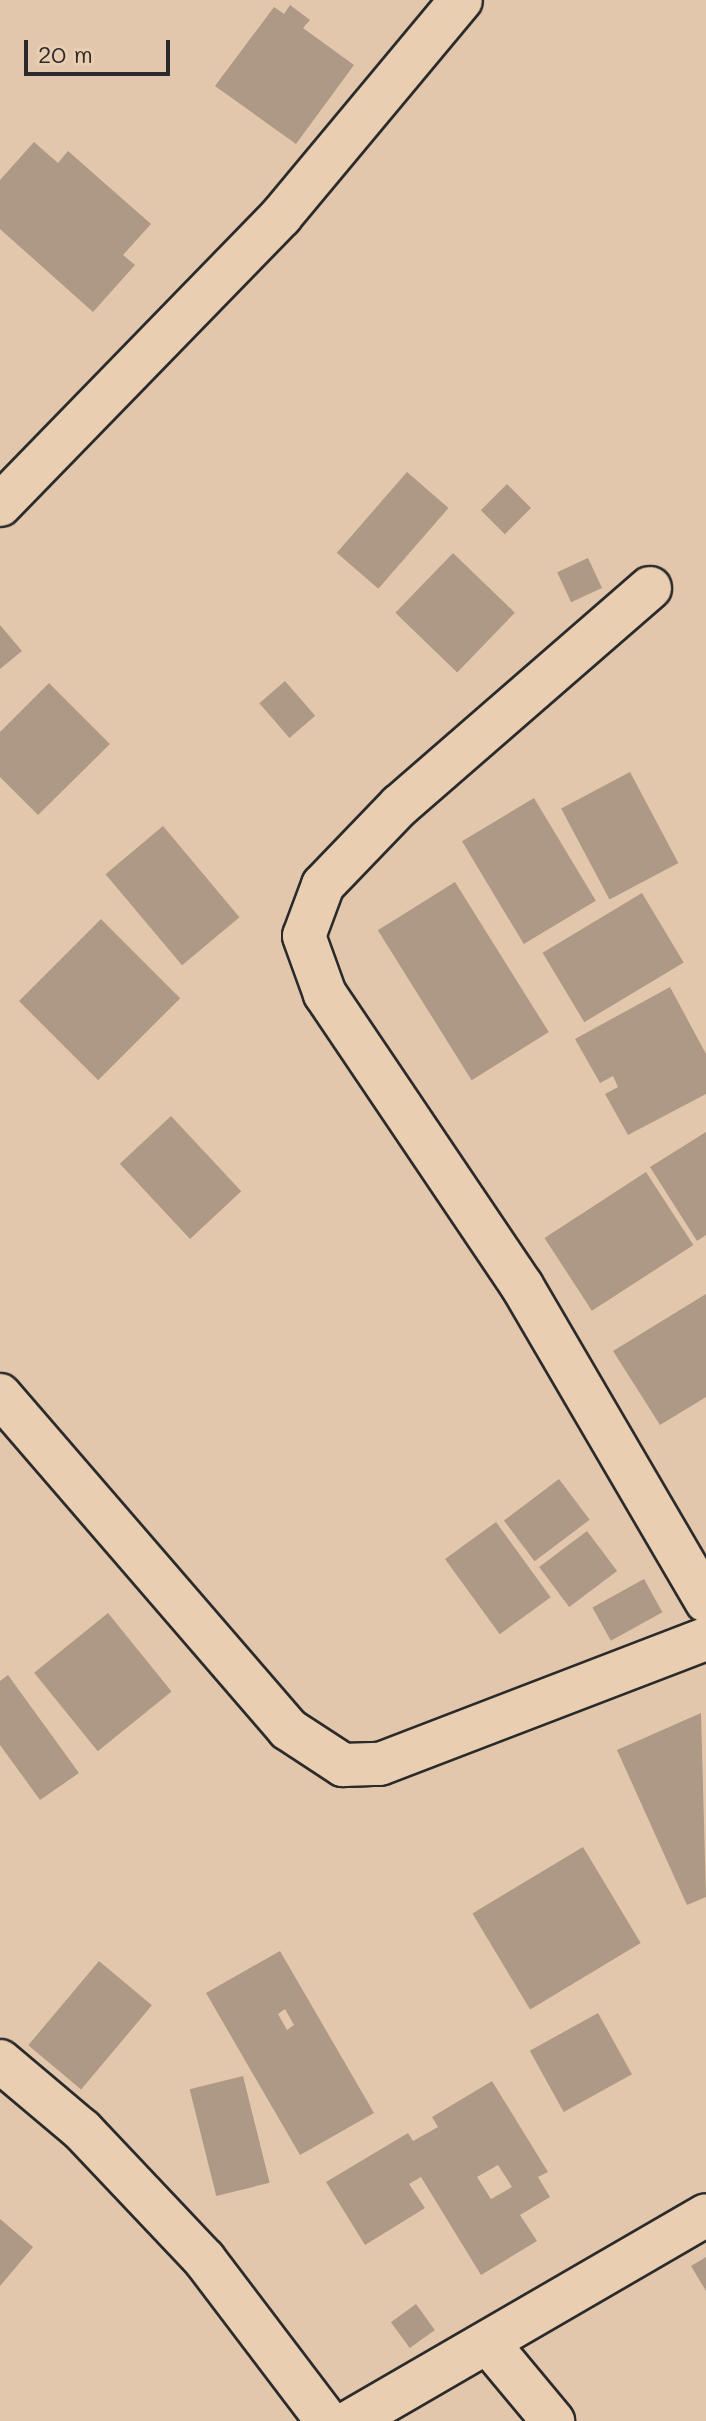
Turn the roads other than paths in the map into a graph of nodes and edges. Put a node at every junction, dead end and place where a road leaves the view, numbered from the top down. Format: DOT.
graph roads {
  1 [pos="461,0"];
  2 [pos="0,505"];
  3 [pos="650,588"];
  4 [pos="0,1395"];
  5 [pos="706,1601"];
  6 [pos="706,1639"];
  7 [pos="0,2061"];
  8 [pos="706,2215"];
  9 [pos="488,2343"];
  10 [pos="327,2421"];
  11 [pos="351,2421"];
  12 [pos="553,2421"];
  1 -- 2 [label="street"];
  3 -- 5 [label="street"];
  4 -- 6 [label="street"];
  7 -- 10 [label="street"];
  8 -- 9 [label="street"];
  9 -- 11 [label="street"];
  9 -- 12 [label="street"];
}
